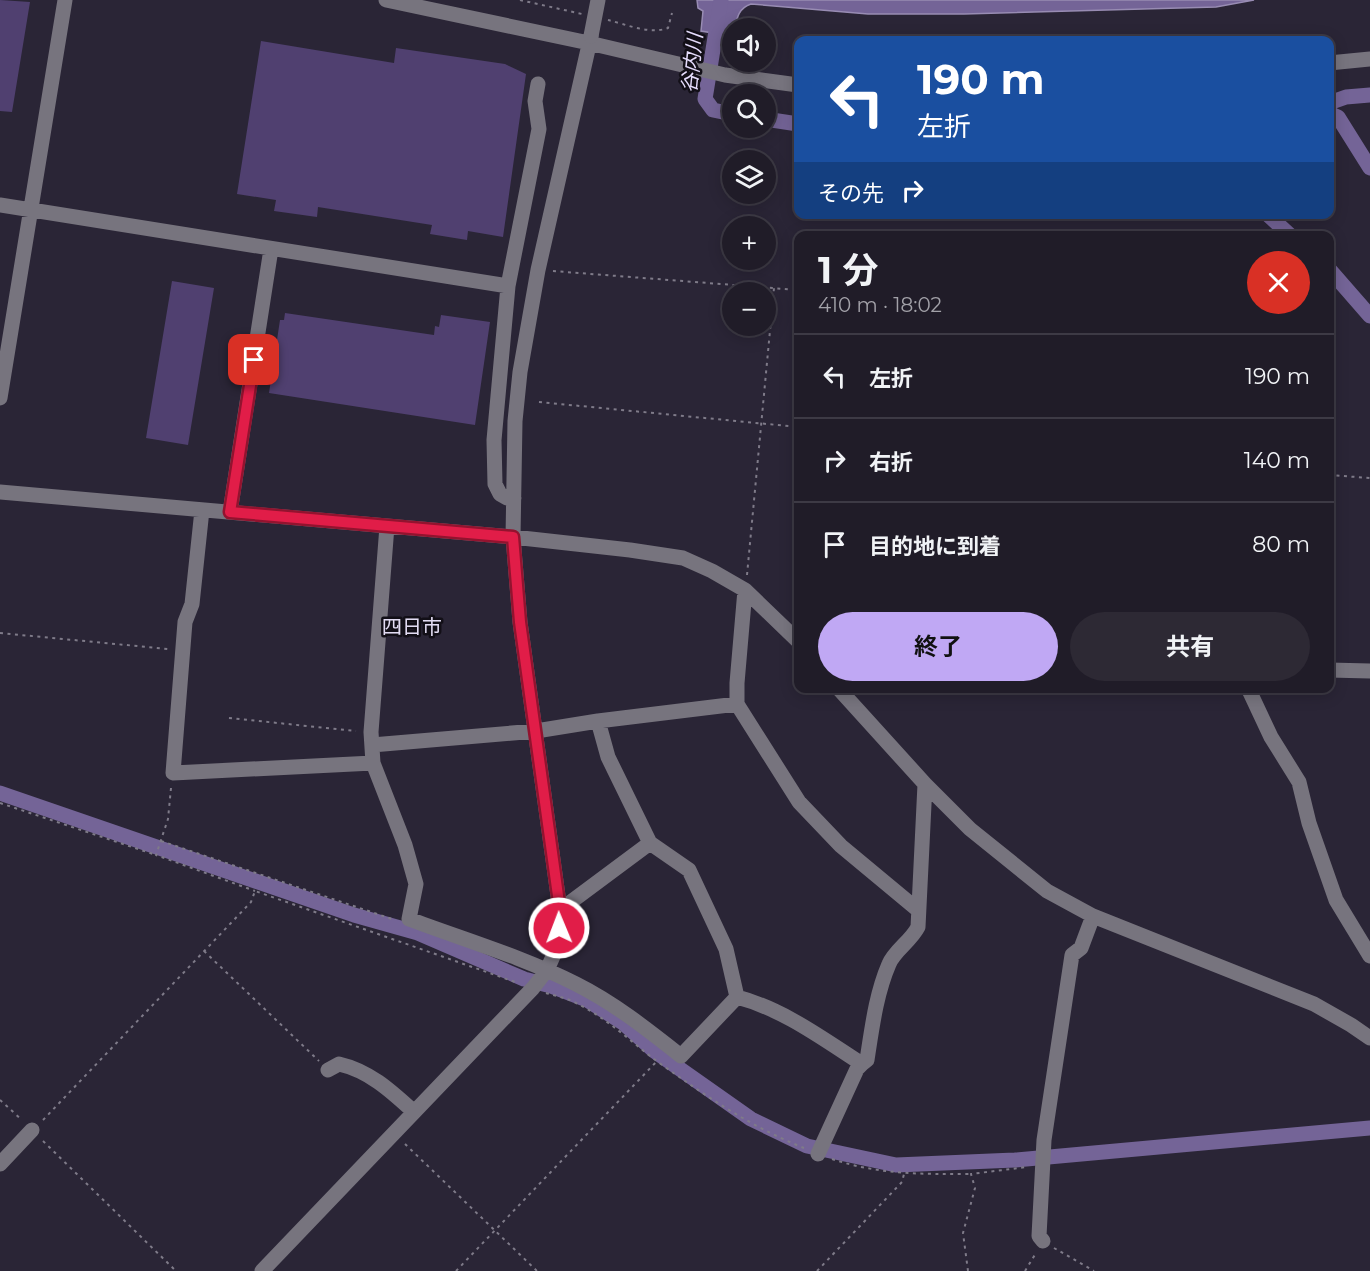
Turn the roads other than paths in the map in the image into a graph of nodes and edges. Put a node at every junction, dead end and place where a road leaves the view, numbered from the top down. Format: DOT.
graph roads {
  1 [pos="65,0"];
  2 [pos="386,0"];
  3 [pos="598,0"];
  4 [pos="590,39"];
  5 [pos="1370,58"];
  6 [pos="1334,62"];
  7 [pos="538,84"];
  8 [pos="794,84"];
  9 [pos="0,205"];
  10 [pos="31,210"];
  11 [pos="271,249"];
  12 [pos="508,286"];
  13 [pos="0,398"];
  14 [pos="0,492"];
  15 [pos="514,498"];
  16 [pos="202,510"];
  17 [pos="230,512"];
  18 [pos="387,526"];
  19 [pos="513,537"];
  20 [pos="745,590"];
  21 [pos="794,637"];
  22 [pos="1334,670"];
  23 [pos="1370,671"];
  24 [pos="843,693"];
  25 [pos="1250,693"];
  26 [pos="737,704"];
  27 [pos="598,721"];
  28 [pos="536,731"];
  29 [pos="371,738"];
  30 [pos="373,763"];
  31 [pos="925,784"];
  32 [pos="650,843"];
  33 [pos="560,910"];
  34 [pos="918,910"];
  35 [pos="1093,916"];
  36 [pos="1370,957"];
  37 [pos="539,980"];
  38 [pos="737,997"];
  39 [pos="1370,1038"];
  40 [pos="862,1064"];
  41 [pos="328,1070"];
  42 [pos="414,1112"];
  43 [pos="32,1130"];
  44 [pos="818,1154"];
  45 [pos="0,1164"];
  46 [pos="1043,1241"];
  47 [pos="262,1271"];
  1 -- 10 [label="street"];
  2 -- 4 [label="street"];
  3 -- 4 [label="street, bridge"];
  4 -- 8 [label="street"];
  4 -- 15 [label="street"];
  5 -- 6 [label="street"];
  7 -- 12 [label="street"];
  9 -- 10 [label="street"];
  10 -- 11 [label="street"];
  10 -- 13 [label="street"];
  11 -- 12 [label="street"];
  11 -- 17 [label="street"];
  12 -- 15 [label="street"];
  14 -- 16 [label="street"];
  15 -- 19 [label="street"];
  16 -- 17 [label="street"];
  16 -- 30 [label="street"];
  17 -- 18 [label="street"];
  18 -- 19 [label="street"];
  18 -- 29 [label="street"];
  19 -- 20 [label="street"];
  19 -- 28 [label="street"];
  20 -- 21 [label="street"];
  20 -- 26 [label="street"];
  22 -- 23 [label="street"];
  24 -- 31 [label="street"];
  25 -- 36 [label="street"];
  26 -- 27 [label="street"];
  26 -- 34 [label="street"];
  27 -- 28 [label="street"];
  27 -- 32 [label="street"];
  28 -- 29 [label="street"];
  28 -- 33 [label="street"];
  29 -- 30 [label="street"];
  30 -- 37 [label="street"];
  31 -- 34 [label="street"];
  31 -- 35 [label="street"];
  32 -- 33 [label="street"];
  32 -- 38 [label="street"];
  33 -- 37 [label="street"];
  34 -- 40 [label="street"];
  35 -- 39 [label="street"];
  35 -- 46 [label="street"];
  37 -- 38 [label="street"];
  37 -- 42 [label="street"];
  38 -- 40 [label="street"];
  40 -- 44 [label="street"];
  41 -- 42 [label="street"];
  42 -- 47 [label="street"];
  43 -- 45 [label="street"];
}
